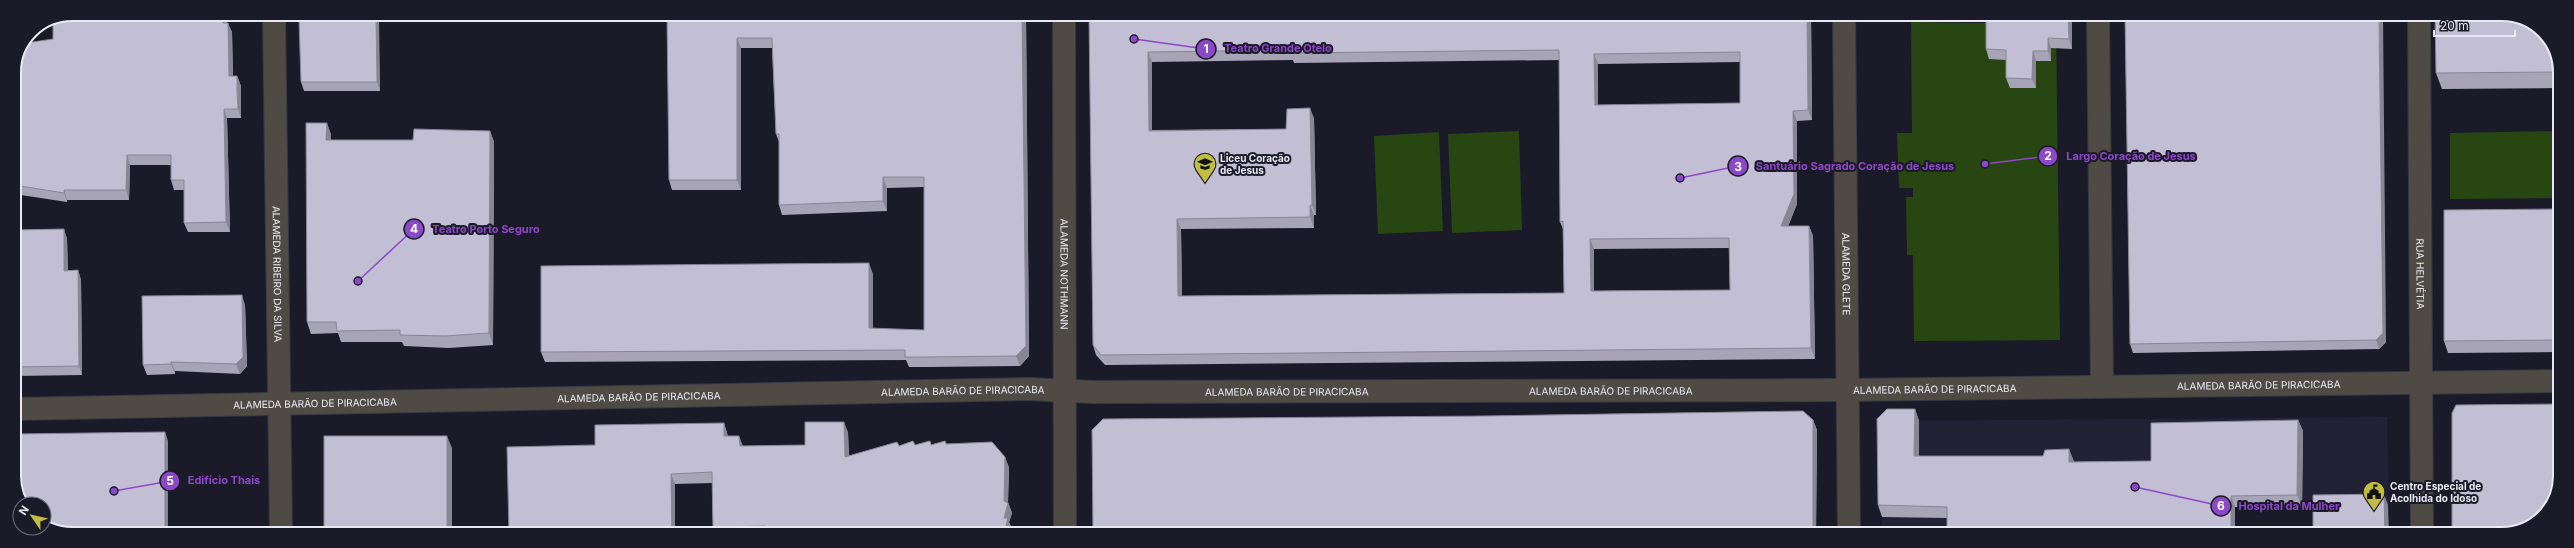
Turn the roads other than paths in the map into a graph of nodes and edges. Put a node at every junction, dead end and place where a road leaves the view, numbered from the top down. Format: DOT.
graph roads {
  1 [pos="274,21"];
  2 [pos="1064,21"];
  3 [pos="1844,21"];
  4 [pos="2098,21"];
  5 [pos="2419,21"];
  6 [pos="2553,381"];
  7 [pos="2421,382"];
  8 [pos="2102,386"];
  9 [pos="1847,390"];
  10 [pos="1064,391"];
  11 [pos="280,406"];
  12 [pos="21,409"];
  13 [pos="281,527"];
  14 [pos="1065,527"];
  15 [pos="1849,527"];
  16 [pos="2422,527"];
  1 -- 11 [label="street, ALAMEDA RIBEIRO DA SILVA"];
  2 -- 10 [label="street, ALAMEDA NOTHMANN"];
  3 -- 9 [label="street, ALAMEDA GLETE"];
  4 -- 8 [label="street"];
  5 -- 7 [label="street, RUA HELVÉTIA"];
  6 -- 7 [label="street, ALAMEDA BARÃO DE PIRACICABA"];
  7 -- 8 [label="street, ALAMEDA BARÃO DE PIRACICABA"];
  7 -- 16 [label="street, RUA HELVÉTIA"];
  8 -- 9 [label="street, ALAMEDA BARÃO DE PIRACICABA"];
  9 -- 10 [label="street, ALAMEDA BARÃO DE PIRACICABA"];
  9 -- 15 [label="street, ALAMEDA GLETE"];
  10 -- 11 [label="street, ALAMEDA BARÃO DE PIRACICABA"];
  10 -- 14 [label="street, ALAMEDA NOTHMANN"];
  11 -- 12 [label="street, ALAMEDA BARÃO DE PIRACICABA"];
  11 -- 13 [label="street, ALAMEDA RIBEIRO DA SILVA"];
}
